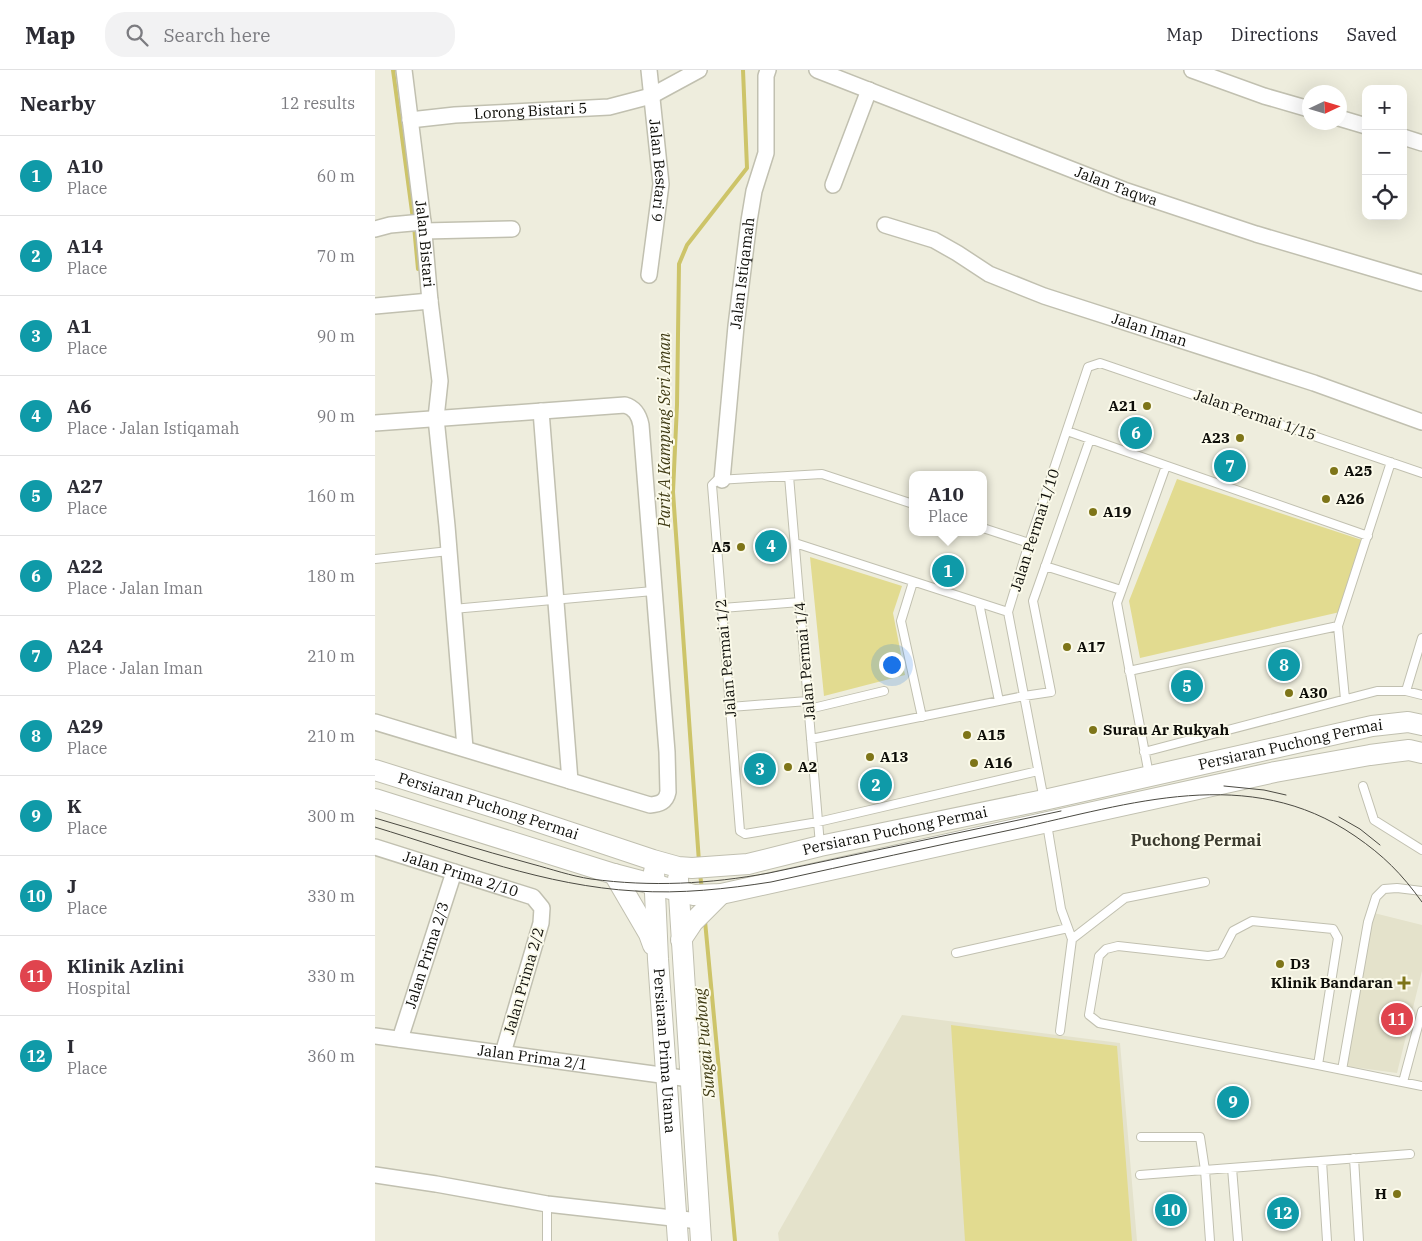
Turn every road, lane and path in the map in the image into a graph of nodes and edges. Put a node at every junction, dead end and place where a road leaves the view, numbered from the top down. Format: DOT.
graph roads {
  1 [pos="404,70"];
  2 [pos="649,70"];
  3 [pos="699,70"];
  4 [pos="768,70"];
  5 [pos="817,70"];
  6 [pos="1192,70"];
  7 [pos="869,90"];
  8 [pos="651,96"];
  9 [pos="1302,107"];
  10 [pos="410,120"];
  11 [pos="1347,120"];
  12 [pos="1362,125"];
  13 [pos="1407,138"];
  14 [pos="1422,143"];
  15 [pos="833,185"];
  16 [pos="418,225"];
  17 [pos="885,225"];
  18 [pos="375,229"];
  19 [pos="512,229"];
  20 [pos="649,275"];
  21 [pos="1422,283"];
  22 [pos="430,301"];
  23 [pos="375,306"];
  24 [pos="1088,367"];
  25 [pos="541,410"];
  26 [pos="436,418"];
  27 [pos="375,422"];
  28 [pos="1422,422"];
  29 [pos="1067,431"];
  30 [pos="1090,439"];
  31 [pos="1391,462"];
  32 [pos="1166,466"];
  33 [pos="1422,473"];
  34 [pos="789,476"];
  35 [pos="722,480"];
  36 [pos="909,503"];
  37 [pos="987,529"];
  38 [pos="1368,536"];
  39 [pos="795,543"];
  40 [pos="1029,543"];
  41 [pos="449,551"];
  42 [pos="375,559"];
  43 [pos="1045,566"];
  44 [pos="913,582"];
  45 [pos="1121,590"];
  46 [pos="653,591"];
  47 [pos="555,598"];
  48 [pos="800,602"];
  49 [pos="979,603"];
  50 [pos="722,608"];
  51 [pos="453,609"];
  52 [pos="1009,612"];
  53 [pos="1339,626"];
  54 [pos="1422,638"];
  55 [pos="1129,671"];
  56 [pos="885,691"];
  57 [pos="1406,691"];
  58 [pos="1422,695"];
  59 [pos="1024,696"];
  60 [pos="1345,699"];
  61 [pos="999,701"];
  62 [pos="808,705"];
  63 [pos="730,708"];
  64 [pos="922,717"];
  65 [pos="375,722"];
  66 [pos="1422,725"];
  67 [pos="811,739"];
  68 [pos="465,748"];
  69 [pos="1144,752"];
  70 [pos="1422,753"];
  71 [pos="375,770"];
  72 [pos="1038,771"];
  73 [pos="1149,777"];
  74 [pos="570,781"];
  75 [pos="1363,786"];
  76 [pos="375,800"];
  77 [pos="1045,811"];
  78 [pos="818,822"];
  79 [pos="820,846"];
  80 [pos="375,847"];
  81 [pos="1422,850"];
  82 [pos="653,860"];
  83 [pos="685,867"];
  84 [pos="454,872"];
  85 [pos="614,874"];
  86 [pos="1205,882"];
  87 [pos="655,884"];
  88 [pos="1422,891"];
  89 [pos="687,893"];
  90 [pos="721,894"];
  91 [pos="542,908"];
  92 [pos="1068,928"];
  93 [pos="1072,939"];
  94 [pos="681,940"];
  95 [pos="956,953"];
  96 [pos="658,959"];
  97 [pos="1422,1011"];
  98 [pos="1060,1031"];
  99 [pos="375,1036"];
  100 [pos="400,1039"];
  101 [pos="503,1053"];
  102 [pos="1318,1065"];
  103 [pos="1342,1070"];
  104 [pos="667,1076"];
  105 [pos="689,1079"];
  106 [pos="1403,1082"];
  107 [pos="1422,1086"];
  108 [pos="1141,1137"];
  109 [pos="1410,1154"];
  110 [pos="1353,1158"];
  111 [pos="1322,1161"];
  112 [pos="1232,1168"];
  113 [pos="1205,1170"];
  114 [pos="375,1175"];
  115 [pos="1140,1175"];
  116 [pos="547,1204"];
  117 [pos="677,1218"];
  118 [pos="699,1221"];
  119 [pos="547,1241"];
  120 [pos="679,1241"];
  121 [pos="701,1241"];
  122 [pos="1210,1241"];
  123 [pos="1238,1241"];
  124 [pos="1327,1241"];
  125 [pos="1359,1241"];
  1 -- 10 [label="street, Jalan Bistari"];
  2 -- 8 [label="street, Jalan Bestari 9"];
  3 -- 8 [label="street"];
  4 -- 35 [label="street, Jalan Istiqamah"];
  5 -- 7 [label="street, Jalan Taqwa"];
  6 -- 9 [label="street"];
  7 -- 15 [label="street"];
  7 -- 21 [label="street, Jalan Taqwa"];
  8 -- 10 [label="street, Lorong Bistari 5"];
  8 -- 20 [label="street, Jalan Bestari 9"];
  10 -- 16 [label="street, Jalan Bistari"];
  11 -- 12 [label="street"];
  13 -- 14 [label="street"];
  16 -- 18 [label="street"];
  16 -- 19 [label="street"];
  16 -- 22 [label="street, Jalan Bistari"];
  17 -- 28 [label="street, Jalan Iman"];
  22 -- 23 [label="street"];
  22 -- 26 [label="street, Jalan Bistari"];
  24 -- 29 [label="lane, Jalan Permai 1/10"];
  24 -- 31 [label="lane, Jalan Permai 1/15"];
  25 -- 26 [label="street"];
  25 -- 46 [label="street"];
  25 -- 47 [label="street"];
  26 -- 27 [label="street"];
  26 -- 41 [label="street, Jalan Bistari"];
  29 -- 30 [label="lane"];
  29 -- 40 [label="lane, Jalan Permai 1/10"];
  30 -- 32 [label="lane"];
  30 -- 43 [label="lane, Jalan Permai 1/10"];
  31 -- 33 [label="lane, Jalan Permai 1/15"];
  31 -- 38 [label="lane"];
  32 -- 38 [label="lane"];
  32 -- 45 [label="lane"];
  34 -- 35 [label="lane"];
  34 -- 36 [label="lane"];
  34 -- 39 [label="lane, Jalan Permai 1/4"];
  35 -- 50 [label="lane, Jalan Permai 1/2"];
  37 -- 40 [label="lane"];
  38 -- 53 [label="lane"];
  39 -- 44 [label="lane"];
  39 -- 48 [label="lane, Jalan Permai 1/4"];
  40 -- 52 [label="lane, Jalan Permai 1/10"];
  41 -- 42 [label="lane"];
  41 -- 51 [label="street, Jalan Bistari"];
  43 -- 45 [label="lane"];
  43 -- 59 [label="lane, Jalan Permai 1/10"];
  44 -- 49 [label="lane"];
  44 -- 64 [label="lane"];
  45 -- 55 [label="lane"];
  46 -- 47 [label="lane"];
  46 -- 74 [label="street"];
  47 -- 51 [label="lane"];
  47 -- 74 [label="street"];
  48 -- 50 [label="lane"];
  48 -- 62 [label="lane, Jalan Permai 1/4"];
  49 -- 52 [label="lane"];
  49 -- 61 [label="lane"];
  50 -- 63 [label="lane, Jalan Permai 1/2"];
  51 -- 68 [label="street, Jalan Bistari"];
  52 -- 59 [label="lane, Jalan Permai 1/10"];
  53 -- 55 [label="lane"];
  53 -- 60 [label="lane"];
  54 -- 57 [label="lane"];
  55 -- 69 [label="lane"];
  56 -- 62 [label="lane"];
  57 -- 58 [label="lane"];
  57 -- 60 [label="lane"];
  59 -- 61 [label="lane"];
  59 -- 72 [label="lane, Jalan Permai 1/10"];
  60 -- 69 [label="lane"];
  61 -- 64 [label="lane"];
  62 -- 63 [label="lane"];
  62 -- 67 [label="lane, Jalan Permai 1/4"];
  63 -- 78 [label="lane, Jalan Permai 1/2"];
  64 -- 67 [label="lane"];
  65 -- 68 [label="street"];
  66 -- 73 [label="main road, Persiaran Puchong Permai"];
  67 -- 78 [label="lane, Jalan Permai 1/4"];
  68 -- 74 [label="street"];
  69 -- 73 [label="lane"];
  70 -- 77 [label="main road, Persiaran Puchong Permai"];
  71 -- 82 [label="main road, Persiaran Puchong Permai"];
  72 -- 77 [label="lane, Jalan Permai 1/10"];
  72 -- 78 [label="lane"];
  73 -- 77 [label="main road, Persiaran Puchong Permai"];
  75 -- 81 [label="lane"];
  76 -- 85 [label="main road, Persiaran Puchong Permai"];
  77 -- 79 [label="main road, Persiaran Puchong Permai"];
  77 -- 90 [label="main road, Persiaran Puchong Permai"];
  77 -- 92 [label="lane, Jalan Permai 1/10"];
  78 -- 79 [label="lane, Jalan Permai 1/4"];
  79 -- 83 [label="main road, Persiaran Puchong Permai"];
  80 -- 84 [label="street, Jalan Prima 2/10"];
  82 -- 83 [label="main road, Persiaran Puchong Permai"];
  82 -- 87 [label="main road, Persiaran Prima Utama"];
  83 -- 89 [label="main road, Persiaran Prima Utama"];
  84 -- 91 [label="street, Jalan Prima 2/10"];
  84 -- 100 [label="street, Jalan Prima 2/3"];
  85 -- 87 [label="main road, Persiaran Puchong Permai"];
  85 -- 96 [label="main road"];
  86 -- 93 [label="lane"];
  87 -- 89 [label="main road, Persiaran Puchong Permai"];
  87 -- 96 [label="main road, Persiaran Prima Utama"];
  88 -- 103 [label="lane"];
  89 -- 90 [label="main road, Persiaran Puchong Permai"];
  89 -- 94 [label="main road, Persiaran Prima Utama"];
  90 -- 94 [label="main road"];
  91 -- 101 [label="street, Jalan Prima 2/2"];
  92 -- 93 [label="lane, Jalan Permai 1/10"];
  92 -- 95 [label="lane"];
  93 -- 98 [label="lane"];
  94 -- 105 [label="main road, Persiaran Prima Utama"];
  96 -- 104 [label="main road, Persiaran Prima Utama"];
  97 -- 106 [label="lane"];
  99 -- 100 [label="street, Jalan Prima 2/1"];
  100 -- 101 [label="street, Jalan Prima 2/1"];
  101 -- 104 [label="street, Jalan Prima 2/1"];
  102 -- 102 [label="lane"];
  102 -- 103 [label="lane"];
  103 -- 106 [label="lane"];
  104 -- 105 [label="street, Jalan Prima 2/1"];
  104 -- 117 [label="main road, Persiaran Prima Utama"];
  105 -- 118 [label="main road, Persiaran Prima Utama"];
  106 -- 107 [label="lane"];
  108 -- 113 [label="lane"];
  109 -- 110 [label="lane"];
  110 -- 111 [label="lane"];
  110 -- 125 [label="lane"];
  111 -- 112 [label="lane"];
  111 -- 124 [label="lane"];
  112 -- 113 [label="lane"];
  112 -- 123 [label="lane"];
  113 -- 115 [label="lane"];
  113 -- 122 [label="lane"];
  114 -- 116 [label="street"];
  116 -- 117 [label="street"];
  116 -- 119 [label="lane"];
  117 -- 118 [label="street"];
  117 -- 120 [label="main road, Persiaran Prima Utama"];
  118 -- 121 [label="main road, Persiaran Prima Utama"];
}
